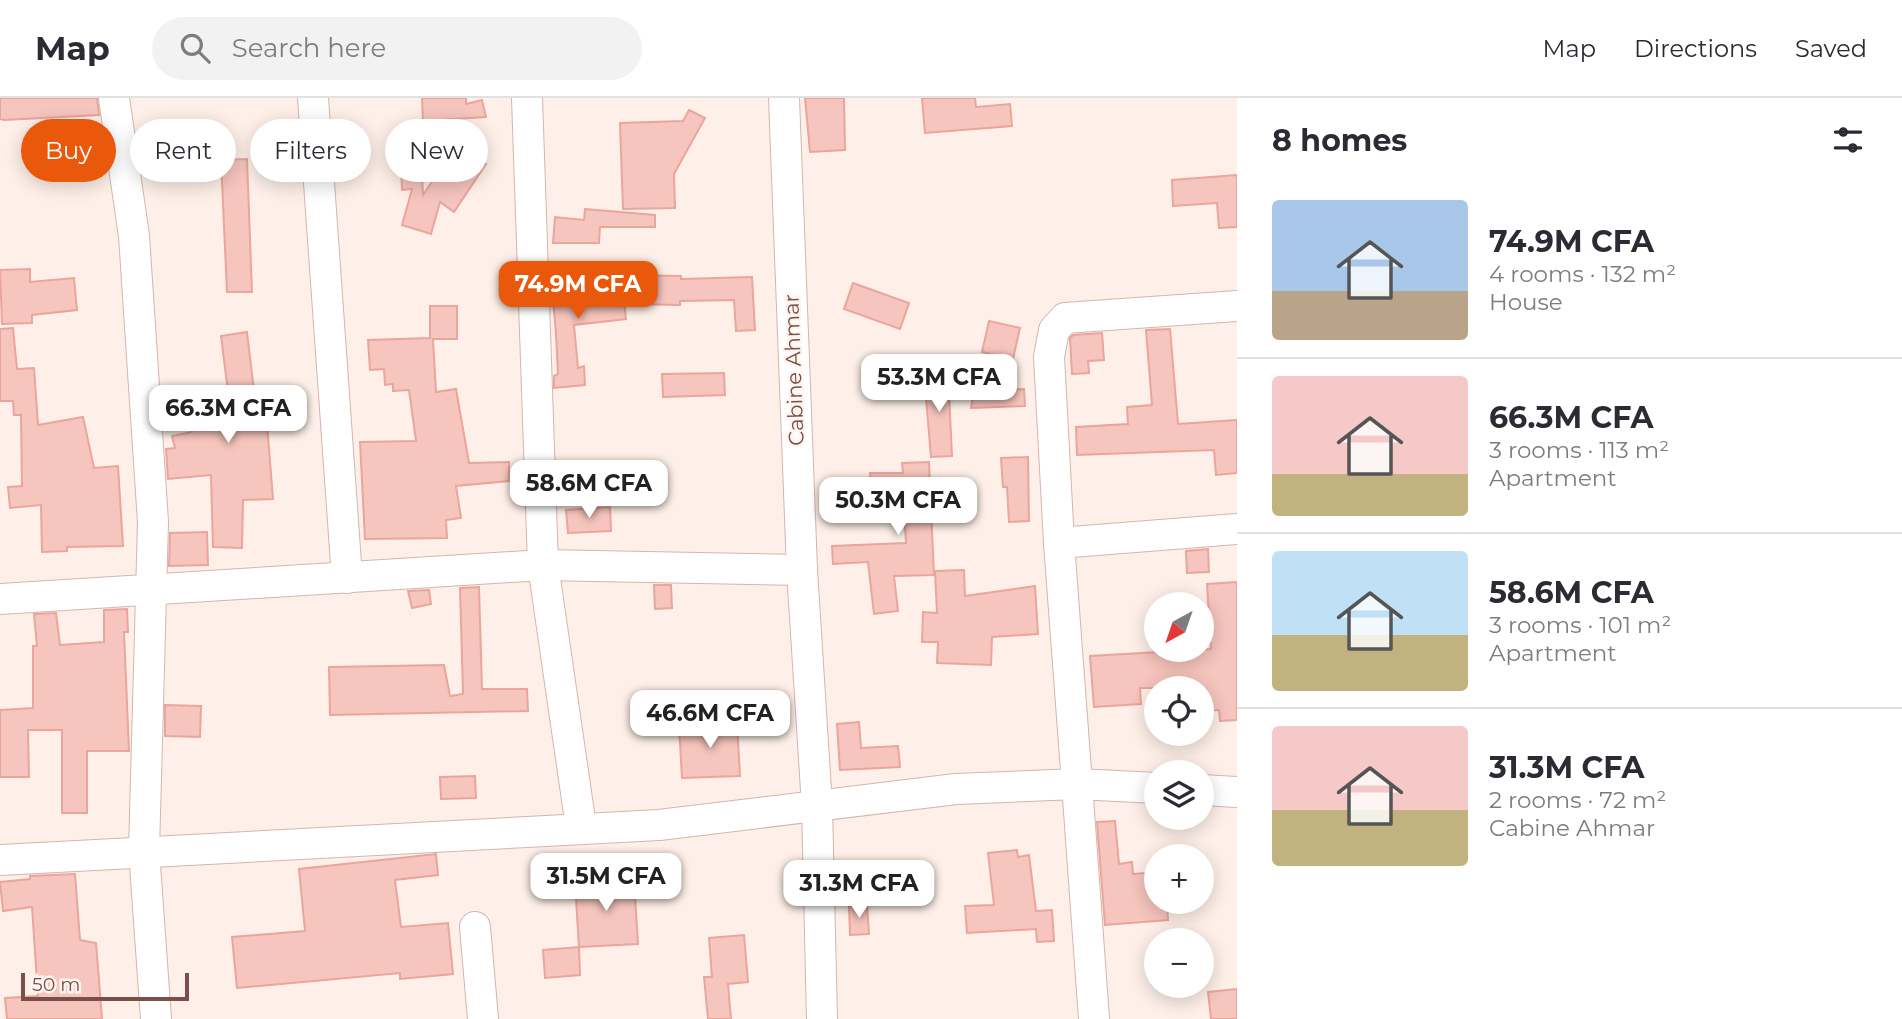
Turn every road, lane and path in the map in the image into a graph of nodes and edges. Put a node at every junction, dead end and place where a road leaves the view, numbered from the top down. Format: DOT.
graph roads {
  1 [pos="114,98"];
  2 [pos="313,98"];
  3 [pos="527,98"];
  4 [pos="784,98"];
  5 [pos="1237,306"];
  6 [pos="1237,529"];
  7 [pos="1059,543"];
  8 [pos="543,565"];
  9 [pos="802,570"];
  10 [pos="347,578"];
  11 [pos="151,592"];
  12 [pos="0,599"];
  13 [pos="1077,785"];
  14 [pos="1144,788"];
  15 [pos="1214,791"];
  16 [pos="1237,792"];
  17 [pos="817,806"];
  18 [pos="581,827"];
  19 [pos="144,851"];
  20 [pos="0,860"];
  21 [pos="475,927"];
  22 [pos="156,1019"];
  23 [pos="483,1019"];
  24 [pos="822,1019"];
  25 [pos="1094,1019"];
  1 -- 11 [label="street"];
  2 -- 10 [label="street"];
  3 -- 8 [label="street"];
  4 -- 9 [label="street, Cabine Ahmar"];
  5 -- 7 [label="street"];
  6 -- 7 [label="street"];
  7 -- 13 [label="street"];
  8 -- 9 [label="street"];
  8 -- 10 [label="street"];
  8 -- 18 [label="street"];
  9 -- 17 [label="street, Cabine Ahmar"];
  10 -- 11 [label="street"];
  11 -- 12 [label="street"];
  11 -- 19 [label="street"];
  13 -- 14 [label="street"];
  13 -- 17 [label="street"];
  13 -- 25 [label="street"];
  15 -- 16 [label="street"];
  17 -- 18 [label="street"];
  17 -- 24 [label="street, Cabine Ahmar"];
  18 -- 19 [label="street"];
  19 -- 20 [label="street"];
  19 -- 22 [label="street"];
  21 -- 23 [label="street"];
}
